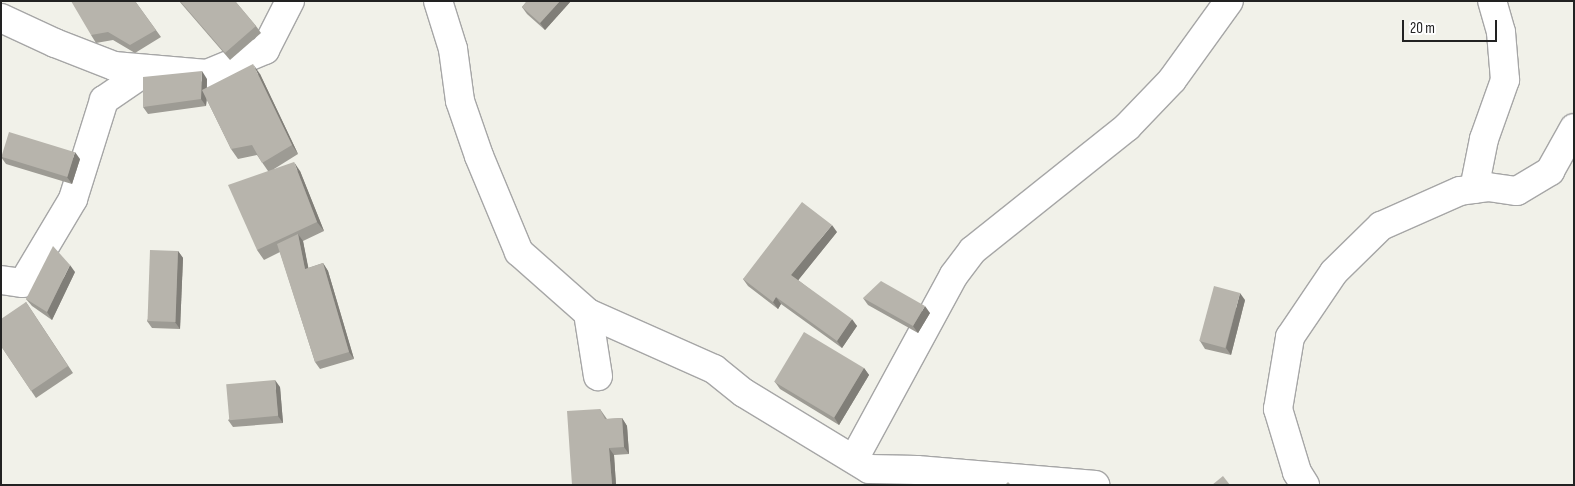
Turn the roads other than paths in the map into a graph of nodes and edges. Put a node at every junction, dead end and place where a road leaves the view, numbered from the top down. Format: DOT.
graph roads {
  1 [pos="290,1"];
  2 [pos="438,1"];
  3 [pos="1229,1"];
  4 [pos="1492,1"];
  5 [pos="1,18"];
  6 [pos="148,70"];
  7 [pos="1574,128"];
  8 [pos="1474,189"];
  9 [pos="1,280"];
  10 [pos="588,313"];
  11 [pos="598,376"];
  12 [pos="854,459"];
  13 [pos="1095,485"];
  14 [pos="1305,485"];
  1 -- 6 [label="street"];
  2 -- 10 [label="street"];
  3 -- 12 [label="street"];
  4 -- 8 [label="street"];
  5 -- 6 [label="street"];
  6 -- 9 [label="street"];
  7 -- 8 [label="street"];
  8 -- 14 [label="street"];
  10 -- 11 [label="street"];
  10 -- 12 [label="street"];
  12 -- 13 [label="street"];
}
